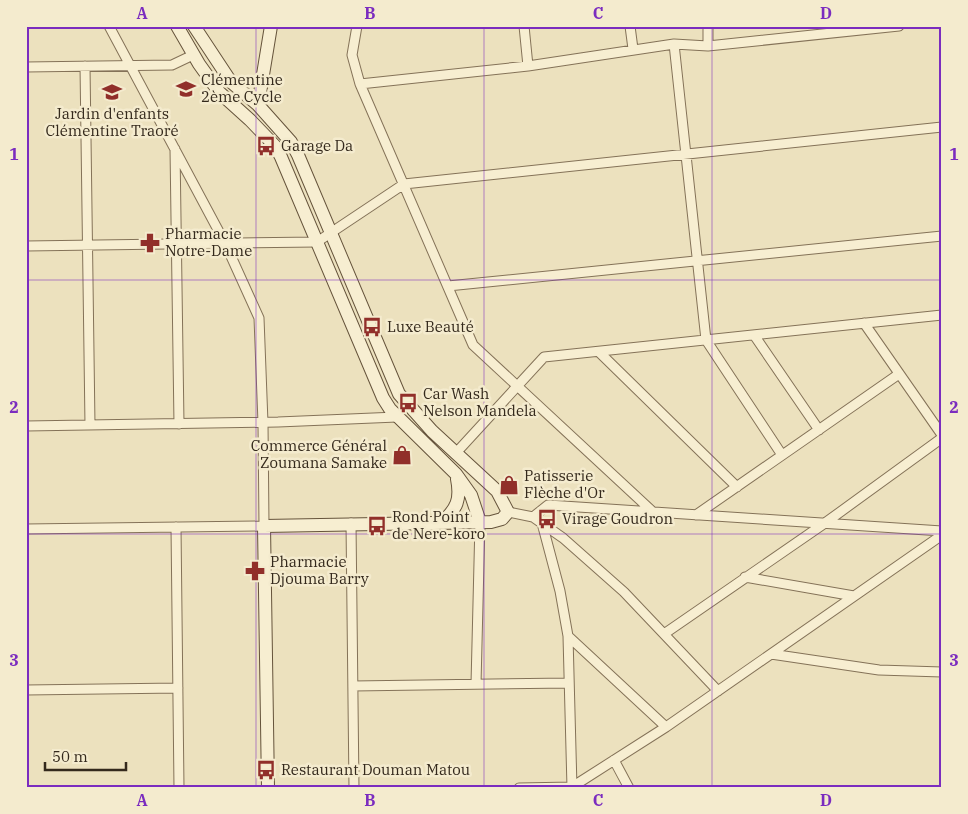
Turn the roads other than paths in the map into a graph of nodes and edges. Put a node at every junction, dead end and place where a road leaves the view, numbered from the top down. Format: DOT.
graph roads {
  1 [pos="109,26"];
  2 [pos="177,26"];
  3 [pos="194,26"];
  4 [pos="272,26"];
  5 [pos="357,26"];
  6 [pos="524,26"];
  7 [pos="630,26"];
  8 [pos="708,26"];
  9 [pos="898,26"];
  10 [pos="888,27"];
  11 [pos="808,31"];
  12 [pos="674,44"];
  13 [pos="708,46"];
  14 [pos="633,49"];
  15 [pos="194,55"];
  16 [pos="85,66"];
  17 [pos="130,66"];
  18 [pos="528,66"];
  19 [pos="26,67"];
  20 [pos="360,84"];
  21 [pos="258,105"];
  22 [pos="250,120"];
  23 [pos="942,127"];
  24 [pos="175,146"];
  25 [pos="685,156"];
  26 [pos="404,184"];
  27 [pos="332,232"];
  28 [pos="942,236"];
  29 [pos="317,242"];
  30 [pos="225,243"];
  31 [pos="176,244"];
  32 [pos="88,245"];
  33 [pos="26,246"];
  34 [pos="697,261"];
  35 [pos="448,286"];
  36 [pos="942,315"];
  37 [pos="864,324"];
  38 [pos="754,335"];
  39 [pos="706,340"];
  40 [pos="599,352"];
  41 [pos="899,374"];
  42 [pos="517,388"];
  43 [pos="397,417"];
  44 [pos="263,423"];
  45 [pos="178,424"];
  46 [pos="90,425"];
  47 [pos="26,426"];
  48 [pos="819,430"];
  49 [pos="942,437"];
  50 [pos="455,454"];
  51 [pos="782,455"];
  52 [pos="456,474"];
  53 [pos="737,487"];
  54 [pos="508,512"];
  55 [pos="653,512"];
  56 [pos="696,515"];
  57 [pos="533,517"];
  58 [pos="442,522"];
  59 [pos="480,522"];
  60 [pos="351,523"];
  61 [pos="542,523"];
  62 [pos="825,523"];
  63 [pos="264,526"];
  64 [pos="176,527"];
  65 [pos="26,529"];
  66 [pos="942,530"];
  67 [pos="942,535"];
  68 [pos="745,577"];
  69 [pos="854,596"];
  70 [pos="664,634"];
  71 [pos="568,636"];
  72 [pos="771,654"];
  73 [pos="942,672"];
  74 [pos="569,683"];
  75 [pos="476,684"];
  76 [pos="353,686"];
  77 [pos="178,688"];
  78 [pos="26,690"];
  79 [pos="718,691"];
  80 [pos="666,727"];
  81 [pos="614,760"];
  82 [pos="572,787"];
  83 [pos="179,788"];
  84 [pos="268,788"];
  85 [pos="354,788"];
  86 [pos="519,788"];
  87 [pos="629,788"];
  1 -- 17 [label="street"];
  2 -- 15 [label="main road"];
  3 -- 21 [label="main road"];
  4 -- 21 [label="main road"];
  5 -- 20 [label="street"];
  6 -- 18 [label="street"];
  7 -- 14 [label="street"];
  8 -- 13 [label="street"];
  9 -- 10 [label="street"];
  10 -- 11 [label="street"];
  11 -- 13 [label="street"];
  12 -- 13 [label="street"];
  12 -- 14 [label="street"];
  12 -- 25 [label="street"];
  14 -- 18 [label="street"];
  15 -- 17 [label="street"];
  15 -- 22 [label="main road"];
  16 -- 17 [label="street"];
  16 -- 19 [label="street"];
  16 -- 32 [label="street"];
  17 -- 24 [label="street"];
  18 -- 20 [label="street"];
  20 -- 26 [label="street"];
  21 -- 22 [label="street"];
  21 -- 27 [label="main road"];
  22 -- 29 [label="main road"];
  23 -- 25 [label="street"];
  24 -- 30 [label="street"];
  24 -- 31 [label="street"];
  25 -- 26 [label="street"];
  25 -- 34 [label="street"];
  26 -- 27 [label="street"];
  26 -- 35 [label="street"];
  27 -- 29 [label="street"];
  27 -- 50 [label="main road"];
  28 -- 34 [label="street"];
  29 -- 30 [label="street"];
  29 -- 43 [label="main road"];
  30 -- 31 [label="street"];
  30 -- 44 [label="street"];
  31 -- 32 [label="street"];
  31 -- 45 [label="street"];
  32 -- 33 [label="street"];
  32 -- 46 [label="street"];
  34 -- 35 [label="street"];
  34 -- 39 [label="street"];
  35 -- 42 [label="street"];
  36 -- 37 [label="street"];
  37 -- 38 [label="street"];
  37 -- 41 [label="street"];
  38 -- 39 [label="street"];
  38 -- 48 [label="street"];
  39 -- 40 [label="street"];
  39 -- 51 [label="street"];
  40 -- 42 [label="street"];
  40 -- 53 [label="street"];
  41 -- 48 [label="street"];
  41 -- 49 [label="street"];
  42 -- 50 [label="street"];
  42 -- 55 [label="street"];
  43 -- 44 [label="street"];
  43 -- 52 [label="main road"];
  44 -- 45 [label="street"];
  44 -- 63 [label="street"];
  45 -- 46 [label="street"];
  46 -- 47 [label="street"];
  48 -- 51 [label="street"];
  49 -- 62 [label="street"];
  50 -- 54 [label="main road"];
  51 -- 53 [label="street"];
  52 -- 58 [label="main road"];
  52 -- 59 [label="main road"];
  53 -- 56 [label="street"];
  54 -- 57 [label="street"];
  54 -- 59 [label="main road"];
  55 -- 56 [label="street"];
  55 -- 57 [label="street"];
  56 -- 62 [label="street"];
  57 -- 61 [label="street"];
  58 -- 59 [label="main road"];
  58 -- 60 [label="main road"];
  59 -- 75 [label="street"];
  60 -- 63 [label="main road"];
  60 -- 76 [label="street"];
  61 -- 70 [label="street"];
  61 -- 71 [label="street"];
  62 -- 66 [label="street"];
  62 -- 68 [label="street"];
  63 -- 64 [label="street"];
  63 -- 84 [label="main road"];
  64 -- 65 [label="street"];
  64 -- 77 [label="street"];
  67 -- 69 [label="street"];
  68 -- 69 [label="street"];
  68 -- 70 [label="street"];
  69 -- 72 [label="street"];
  70 -- 79 [label="street"];
  71 -- 74 [label="street"];
  71 -- 80 [label="street"];
  72 -- 73 [label="street"];
  72 -- 79 [label="street"];
  74 -- 75 [label="street"];
  74 -- 82 [label="street"];
  75 -- 76 [label="street"];
  76 -- 85 [label="street"];
  77 -- 78 [label="street"];
  77 -- 83 [label="street"];
  79 -- 80 [label="street"];
  80 -- 81 [label="street"];
  81 -- 82 [label="street"];
  81 -- 87 [label="street"];
  82 -- 86 [label="street"];
}
